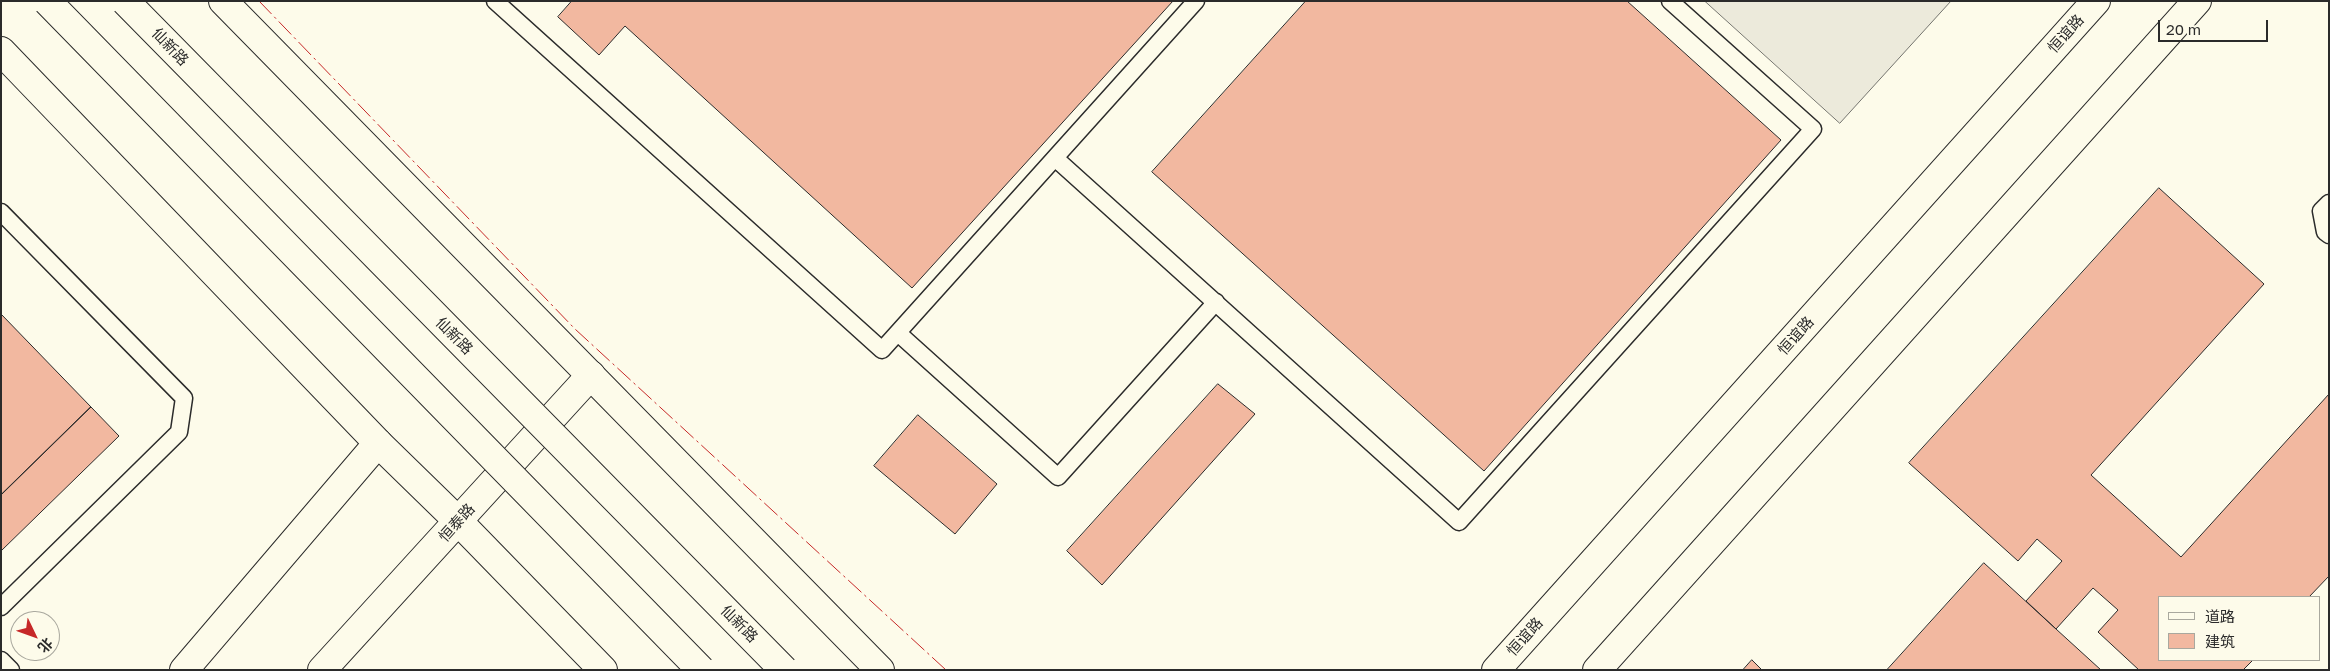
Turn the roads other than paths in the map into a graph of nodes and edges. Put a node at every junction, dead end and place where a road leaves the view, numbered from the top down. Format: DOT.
graph roads {
  1 [pos="47,1"];
  2 [pos="125,1"];
  3 [pos="223,1"];
  4 [pos="495,1"];
  5 [pos="1196,1"];
  6 [pos="1670,1"];
  7 [pos="2096,1"];
  8 [pos="2197,1"];
  9 [pos="1,51"];
  10 [pos="1055,158"];
  11 [pos="2329,203"];
  12 [pos="1,212"];
  13 [pos="2329,235"];
  14 [pos="1216,302"];
  15 [pos="898,333"];
  16 [pos="592,375"];
  17 [pos="378,443"];
  18 [pos="458,521"];
  19 [pos="1,607"];
  20 [pos="1,660"];
  21 [pos="11,670"];
  22 [pos="184,670"];
  23 [pos="322,670"];
  24 [pos="604,670"];
  25 [pos="701,670"];
  26 [pos="784,670"];
  27 [pos="880,670"];
  28 [pos="1496,670"];
  29 [pos="1597,670"];
  1 -- 25 [label="main road, bridge"];
  2 -- 26 [label="main road, 仙新路, bridge"];
  3 -- 16 [label="main road"];
  4 -- 15 [label="lane"];
  5 -- 10 [label="lane"];
  6 -- 14 [label="lane"];
  7 -- 28 [label="main road, 恒谊路"];
  8 -- 29 [label="main road"];
  9 -- 17 [label="main road"];
  10 -- 14 [label="lane"];
  10 -- 15 [label="lane"];
  11 -- 13 [label="lane"];
  12 -- 19 [label="lane"];
  14 -- 15 [label="lane"];
  16 -- 18 [label="main road, 恒泰路"];
  16 -- 27 [label="main road"];
  17 -- 18 [label="main road"];
  17 -- 22 [label="main road"];
  18 -- 23 [label="main road, 恒泰路"];
  18 -- 24 [label="main road"];
  20 -- 21 [label="lane"];
}
